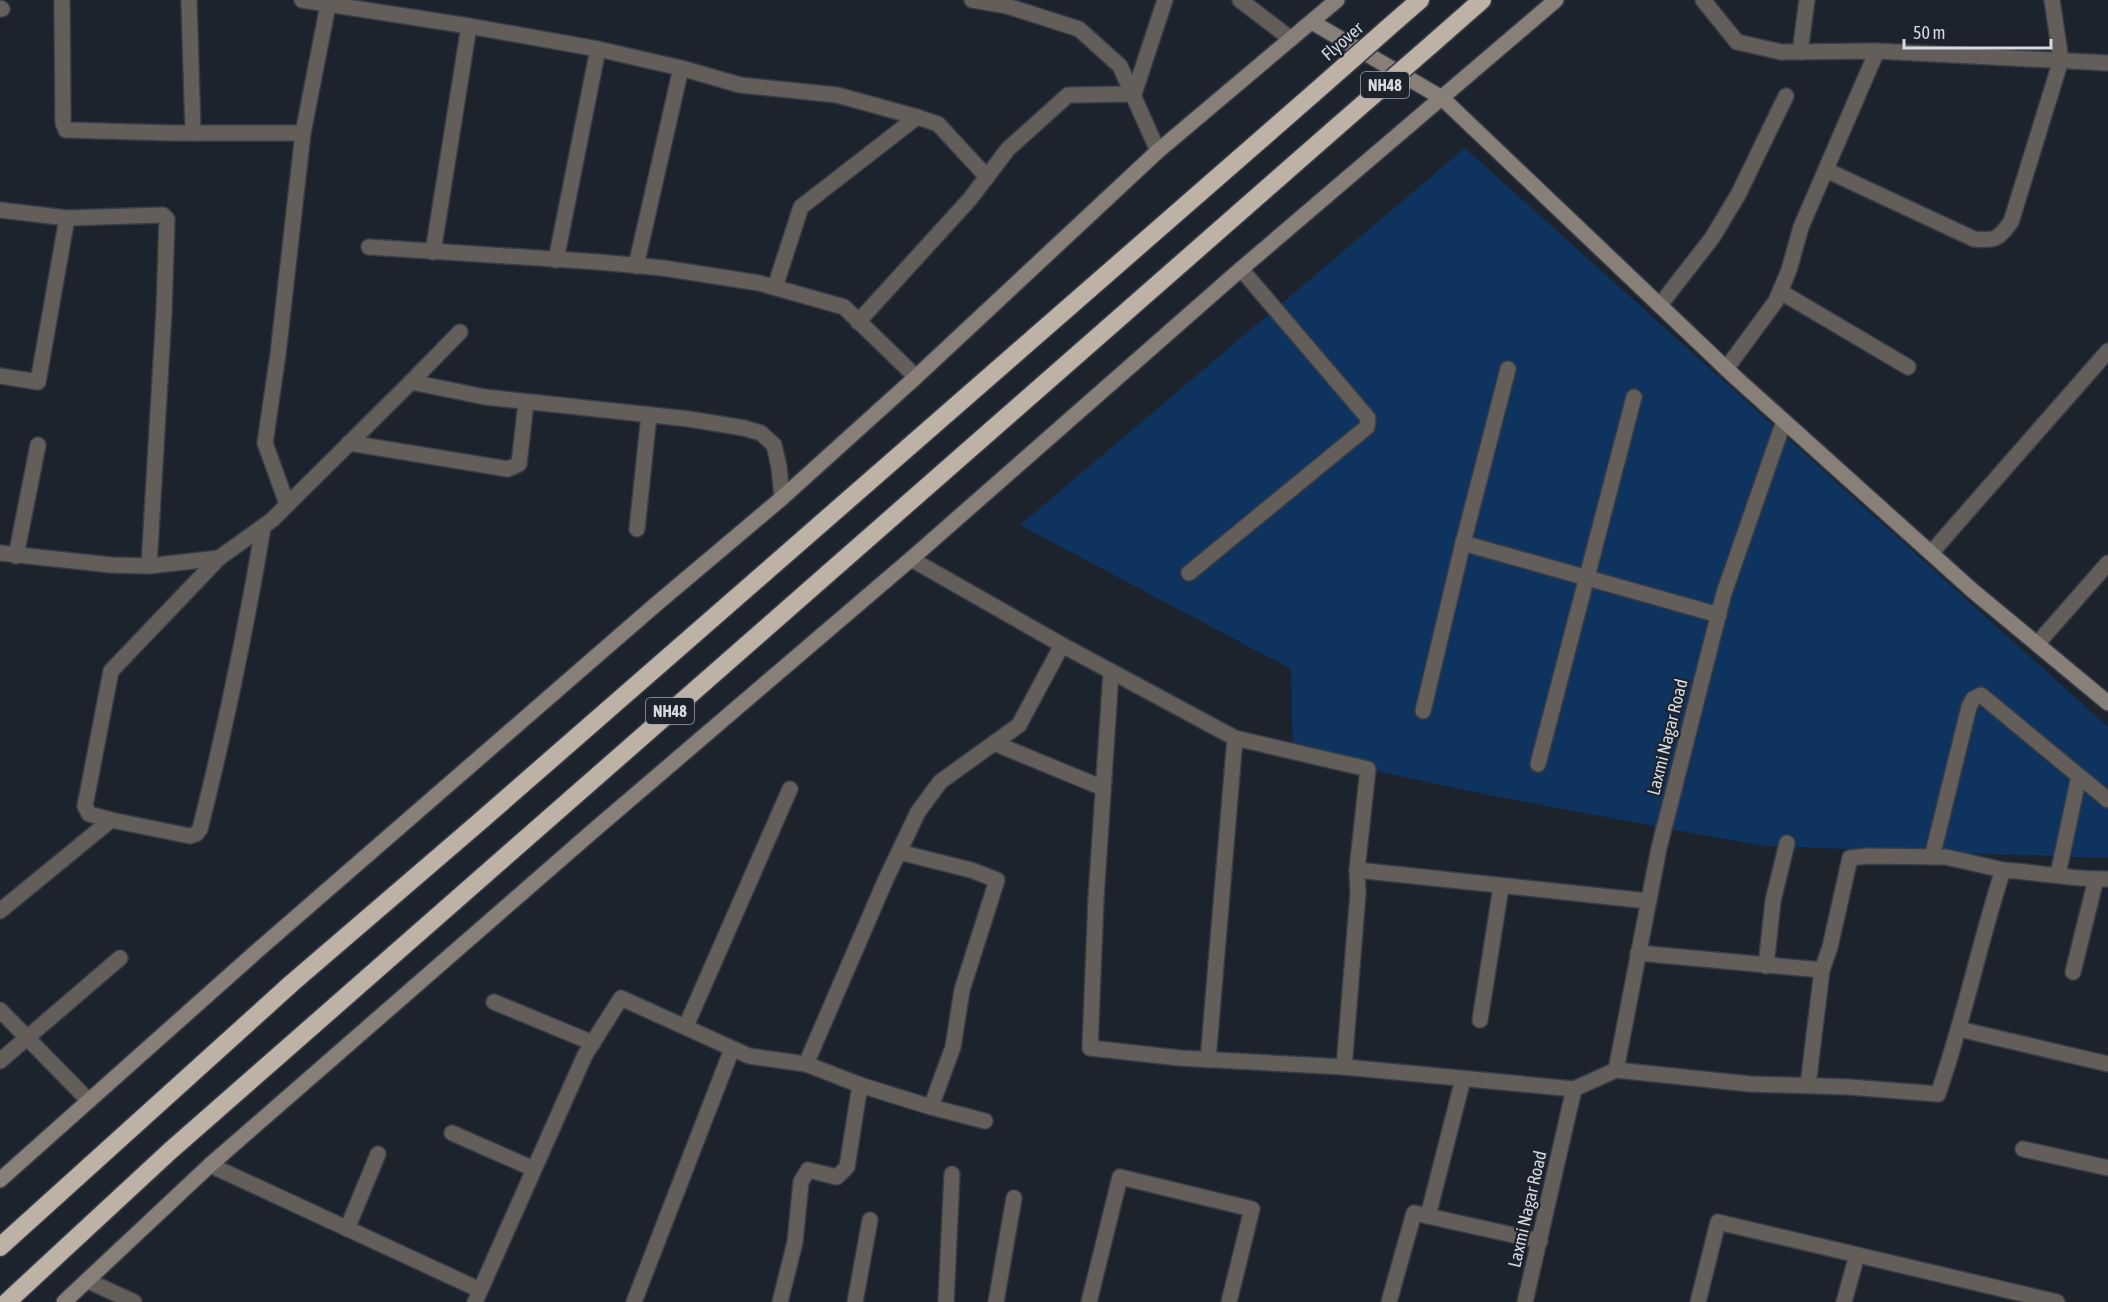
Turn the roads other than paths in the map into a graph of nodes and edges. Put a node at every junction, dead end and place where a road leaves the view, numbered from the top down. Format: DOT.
graph roads {
  1 [pos="62,0"];
  2 [pos="189,0"];
  3 [pos="302,0"];
  4 [pos="972,0"];
  5 [pos="1165,0"];
  6 [pos="1240,0"];
  7 [pos="1337,0"];
  8 [pos="1420,0"];
  9 [pos="1482,0"];
  10 [pos="1556,0"];
  11 [pos="1703,0"];
  12 [pos="1807,0"];
  13 [pos="2052,0"];
  14 [pos="329,2"];
  15 [pos="1008,3"];
  16 [pos="1312,22"];
  17 [pos="469,26"];
  18 [pos="1291,39"];
  19 [pos="598,49"];
  20 [pos="1877,51"];
  21 [pos="1800,52"];
  22 [pos="2061,60"];
  23 [pos="2108,63"];
  24 [pos="681,68"];
  25 [pos="1134,94"];
  26 [pos="1786,96"];
  27 [pos="1442,98"];
  28 [pos="916,117"];
  29 [pos="193,133"];
  30 [pos="303,133"];
  31 [pos="1158,151"];
  32 [pos="1826,170"];
  33 [pos="987,177"];
  34 [pos="0,210"];
  35 [pos="67,218"];
  36 [pos="369,247"];
  37 [pos="433,252"];
  38 [pos="556,260"];
  39 [pos="636,266"];
  40 [pos="1240,269"];
  41 [pos="775,287"];
  42 [pos="1781,292"];
  43 [pos="1660,305"];
  44 [pos="858,322"];
  45 [pos="460,332"];
  46 [pos="2108,351"];
  47 [pos="1908,367"];
  48 [pos="1508,369"];
  49 [pos="1726,369"];
  50 [pos="0,376"];
  51 [pos="916,377"];
  52 [pos="411,382"];
  53 [pos="1634,397"];
  54 [pos="526,402"];
  55 [pos="649,416"];
  56 [pos="1784,421"];
  57 [pos="349,444"];
  58 [pos="38,445"];
  59 [pos="782,498"];
  60 [pos="287,504"];
  61 [pos="263,528"];
  62 [pos="637,529"];
  63 [pos="1462,543"];
  64 [pos="0,553"];
  65 [pos="1931,553"];
  66 [pos="16,556"];
  67 [pos="219,558"];
  68 [pos="911,559"];
  69 [pos="2108,563"];
  70 [pos="149,566"];
  71 [pos="1189,573"];
  72 [pos="1586,578"];
  73 [pos="1719,615"];
  74 [pos="2037,644"];
  75 [pos="1062,645"];
  76 [pos="1111,672"];
  77 [pos="2108,703"];
  78 [pos="1423,711"];
  79 [pos="1235,738"];
  80 [pos="994,743"];
  81 [pos="1538,764"];
  82 [pos="2079,776"];
  83 [pos="1103,788"];
  84 [pos="790,789"];
  85 [pos="2108,800"];
  86 [pos="111,820"];
  87 [pos="1787,843"];
  88 [pos="899,852"];
  89 [pos="1932,856"];
  90 [pos="1357,870"];
  91 [pos="2003,870"];
  92 [pos="2058,874"];
  93 [pos="2102,879"];
  94 [pos="1501,886"];
  95 [pos="1648,901"];
  96 [pos="0,911"];
  97 [pos="1638,953"];
  98 [pos="120,958"];
  99 [pos="1766,966"];
  100 [pos="1822,970"];
  101 [pos="2073,972"];
  102 [pos="494,1002"];
  103 [pos="0,1010"];
  104 [pos="1480,1020"];
  105 [pos="686,1026"];
  106 [pos="1959,1029"];
  107 [pos="26,1038"];
  108 [pos="593,1043"];
  109 [pos="732,1049"];
  110 [pos="1208,1060"];
  111 [pos="0,1061"];
  112 [pos="806,1064"];
  113 [pos="2108,1064"];
  114 [pos="1344,1066"];
  115 [pos="1616,1070"];
  116 [pos="1463,1078"];
  117 [pos="860,1085"];
  118 [pos="1808,1085"];
  119 [pos="1574,1089"];
  120 [pos="89,1101"];
  121 [pos="932,1107"];
  122 [pos="985,1121"];
  123 [pos="452,1133"];
  124 [pos="2024,1149"];
  125 [pos="378,1154"];
  126 [pos="210,1165"];
  127 [pos="534,1168"];
  128 [pos="2108,1168"];
  129 [pos="952,1174"];
  130 [pos="0,1180"];
  131 [pos="1014,1198"];
  132 [pos="1428,1216"];
  133 [pos="870,1220"];
  134 [pos="347,1228"];
  135 [pos="1540,1241"];
  136 [pos="0,1247"];
  137 [pos="1857,1255"];
  138 [pos="88,1281"];
  139 [pos="477,1296"];
  140 [pos="7,1302"];
  141 [pos="64,1302"];
  142 [pos="134,1302"];
  143 [pos="634,1302"];
  144 [pos="780,1302"];
  145 [pos="855,1302"];
  146 [pos="946,1302"];
  147 [pos="996,1302"];
  148 [pos="1089,1302"];
  149 [pos="1229,1302"];
  150 [pos="1389,1302"];
  151 [pos="1526,1302"];
  152 [pos="1698,1302"];
  153 [pos="1844,1302"];
  154 [pos="2057,1302"];
  1 -- 29 [label="street"];
  2 -- 29 [label="street"];
  3 -- 14 [label="street"];
  4 -- 15 [label="street"];
  5 -- 25 [label="street"];
  6 -- 18 [label="street"];
  7 -- 16 [label="street"];
  8 -- 136 [label="highway, Flyover / NH48, bridge"];
  9 -- 140 [label="highway, NH48, bridge"];
  10 -- 27 [label="street"];
  11 -- 21 [label="street"];
  12 -- 21 [label="street"];
  13 -- 22 [label="street"];
  14 -- 17 [label="street"];
  14 -- 30 [label="street"];
  15 -- 25 [label="street"];
  16 -- 18 [label="street"];
  16 -- 27 [label="street"];
  17 -- 19 [label="street"];
  17 -- 37 [label="street"];
  18 -- 31 [label="street"];
  19 -- 24 [label="street"];
  19 -- 38 [label="street"];
  20 -- 21 [label="street"];
  20 -- 22 [label="street"];
  20 -- 32 [label="street"];
  22 -- 23 [label="street"];
  22 -- 32 [label="street"];
  24 -- 28 [label="street"];
  24 -- 39 [label="street"];
  25 -- 31 [label="street"];
  25 -- 33 [label="street"];
  26 -- 43 [label="street"];
  27 -- 40 [label="street"];
  27 -- 43 [label="street"];
  28 -- 33 [label="street"];
  28 -- 41 [label="street"];
  29 -- 30 [label="street"];
  30 -- 60 [label="street"];
  31 -- 51 [label="street"];
  32 -- 42 [label="street"];
  33 -- 44 [label="street"];
  34 -- 35 [label="street"];
  35 -- 50 [label="street"];
  35 -- 70 [label="street"];
  36 -- 37 [label="street"];
  37 -- 38 [label="street"];
  38 -- 39 [label="street"];
  39 -- 41 [label="street"];
  40 -- 68 [label="street"];
  40 -- 71 [label="street"];
  41 -- 44 [label="street"];
  42 -- 47 [label="street"];
  42 -- 49 [label="street"];
  43 -- 49 [label="street"];
  44 -- 51 [label="street"];
  45 -- 52 [label="street"];
  46 -- 65 [label="street"];
  48 -- 63 [label="street"];
  49 -- 56 [label="street"];
  51 -- 59 [label="street"];
  52 -- 54 [label="street"];
  52 -- 57 [label="street"];
  53 -- 72 [label="street"];
  54 -- 55 [label="street"];
  54 -- 57 [label="street"];
  55 -- 59 [label="street"];
  55 -- 62 [label="street"];
  56 -- 65 [label="street"];
  56 -- 73 [label="street, Laxmi Nagar Road"];
  57 -- 60 [label="street"];
  58 -- 66 [label="street"];
  59 -- 120 [label="street"];
  60 -- 61 [label="street"];
  61 -- 67 [label="street"];
  61 -- 86 [label="street"];
  63 -- 72 [label="street"];
  63 -- 78 [label="street"];
  64 -- 66 [label="street"];
  65 -- 74 [label="street"];
  66 -- 70 [label="street"];
  67 -- 70 [label="street"];
  67 -- 86 [label="street"];
  68 -- 75 [label="street"];
  68 -- 126 [label="street"];
  69 -- 74 [label="street"];
  72 -- 73 [label="street"];
  72 -- 81 [label="street"];
  73 -- 95 [label="street, Laxmi Nagar Road"];
  74 -- 77 [label="street"];
  75 -- 76 [label="street"];
  75 -- 80 [label="street"];
  76 -- 79 [label="street"];
  76 -- 83 [label="street"];
  79 -- 90 [label="street"];
  79 -- 110 [label="street"];
  80 -- 83 [label="street"];
  80 -- 88 [label="street"];
  82 -- 85 [label="street"];
  82 -- 89 [label="street"];
  82 -- 92 [label="street"];
  83 -- 110 [label="street"];
  84 -- 105 [label="street"];
  86 -- 96 [label="street"];
  87 -- 99 [label="street"];
  88 -- 112 [label="street"];
  88 -- 121 [label="street"];
  89 -- 91 [label="street"];
  89 -- 100 [label="street"];
  90 -- 94 [label="street"];
  90 -- 114 [label="street"];
  91 -- 92 [label="street"];
  91 -- 106 [label="street"];
  92 -- 93 [label="street"];
  93 -- 101 [label="street"];
  94 -- 95 [label="street"];
  94 -- 104 [label="street"];
  95 -- 97 [label="street, Laxmi Nagar Road"];
  97 -- 99 [label="street"];
  97 -- 115 [label="street, Laxmi Nagar Road"];
  98 -- 107 [label="street"];
  99 -- 100 [label="street"];
  100 -- 118 [label="street"];
  102 -- 108 [label="street"];
  103 -- 107 [label="street"];
  105 -- 108 [label="street"];
  105 -- 109 [label="street"];
  106 -- 113 [label="street"];
  106 -- 118 [label="street"];
  107 -- 111 [label="street"];
  107 -- 120 [label="street"];
  108 -- 127 [label="street"];
  109 -- 112 [label="street"];
  109 -- 143 [label="street"];
  110 -- 114 [label="street"];
  112 -- 117 [label="street"];
  114 -- 116 [label="street"];
  115 -- 118 [label="street"];
  115 -- 119 [label="street"];
  116 -- 119 [label="street"];
  116 -- 132 [label="street"];
  117 -- 121 [label="street"];
  117 -- 144 [label="street"];
  119 -- 135 [label="street, Laxmi Nagar Road"];
  120 -- 130 [label="street"];
  121 -- 122 [label="street"];
  123 -- 127 [label="street"];
  124 -- 128 [label="street"];
  125 -- 134 [label="street"];
  126 -- 134 [label="street"];
  126 -- 138 [label="street"];
  127 -- 139 [label="street"];
  129 -- 146 [label="street"];
  131 -- 147 [label="street"];
  132 -- 135 [label="street"];
  132 -- 150 [label="street"];
  133 -- 145 [label="street"];
  134 -- 139 [label="street"];
  135 -- 151 [label="street, Laxmi Nagar Road"];
  137 -- 152 [label="street"];
  137 -- 153 [label="street"];
  137 -- 154 [label="street"];
  138 -- 141 [label="street"];
  138 -- 142 [label="street"];
  148 -- 149 [label="street"];
}
